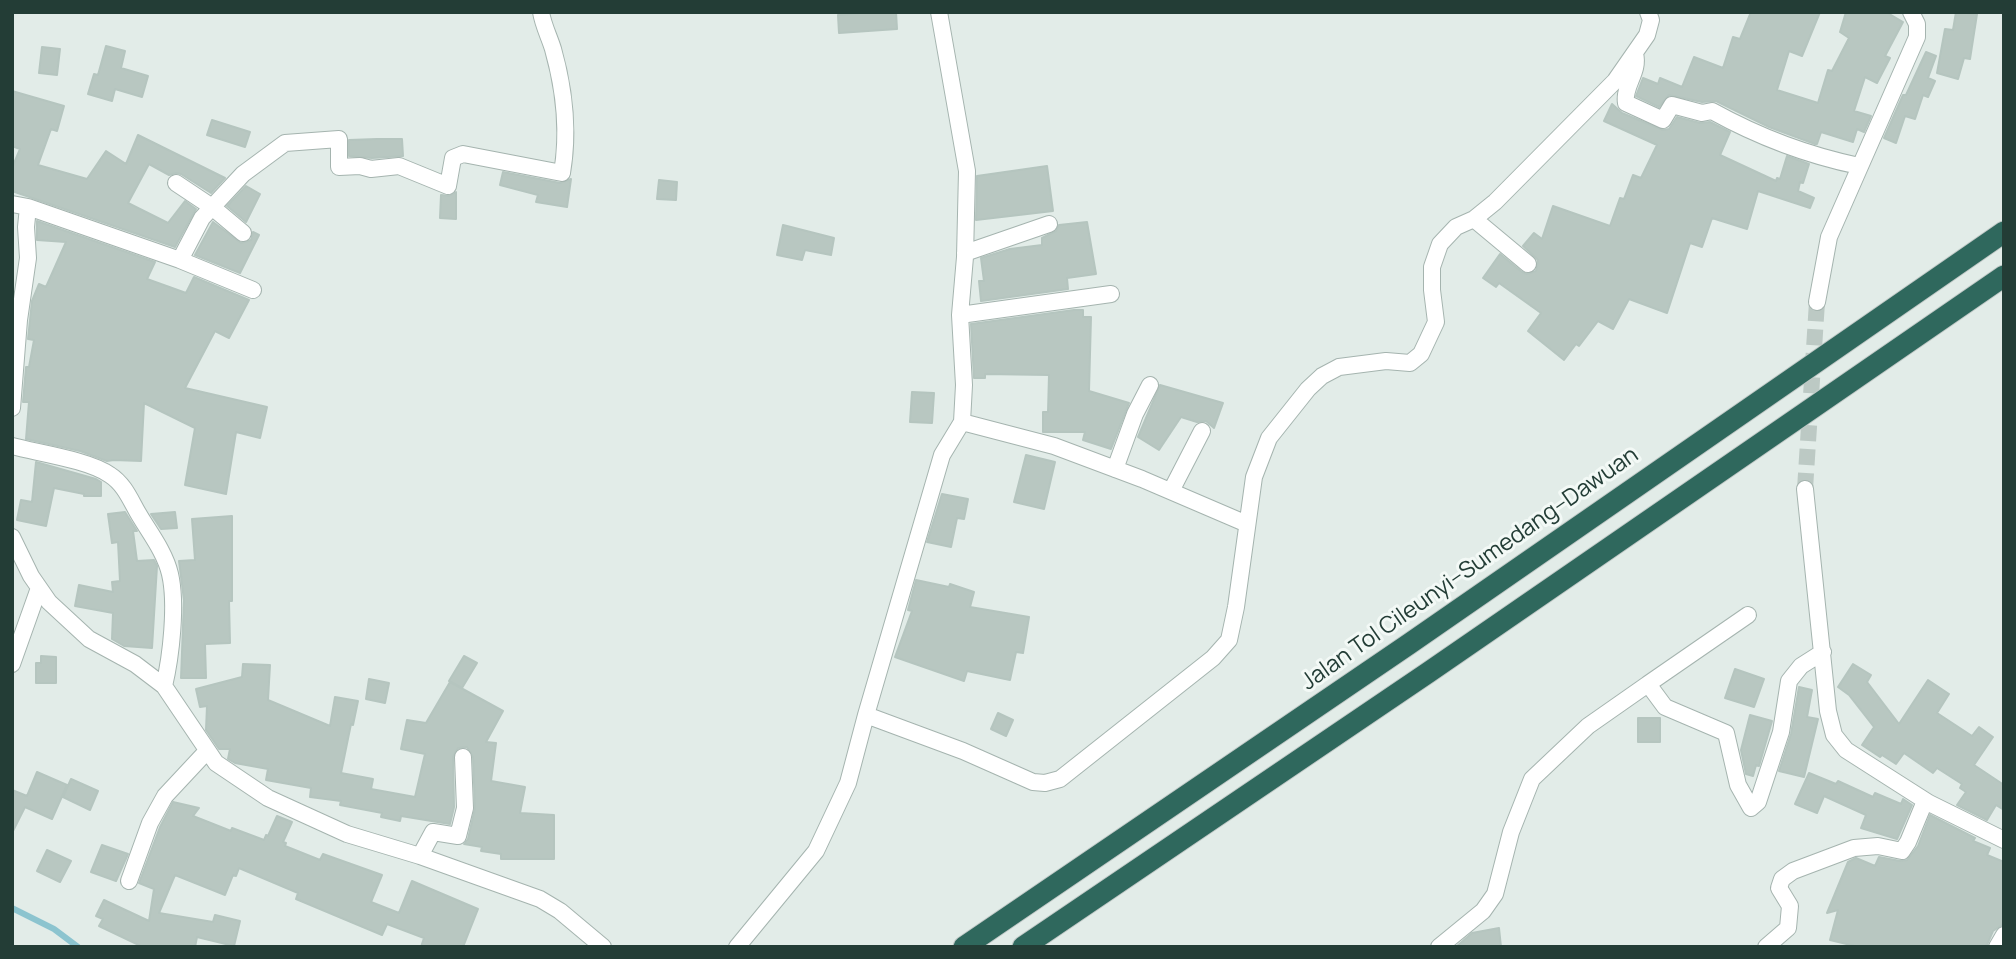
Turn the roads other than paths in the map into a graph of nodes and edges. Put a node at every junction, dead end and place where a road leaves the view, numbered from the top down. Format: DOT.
graph roads {
  1 [pos="541,12"];
  2 [pos="939,12"];
  3 [pos="1648,12"];
  4 [pos="1911,12"];
  5 [pos="1925,12"];
  6 [pos="1917,37"];
  7 [pos="1635,53"];
  8 [pos="1858,166"];
  9 [pos="176,183"];
  10 [pos="20,206"];
  11 [pos="212,207"];
  12 [pos="1474,219"];
  13 [pos="1049,224"];
  14 [pos="2004,232"];
  15 [pos="243,233"];
  16 [pos="965,253"];
  17 [pos="180,260"];
  18 [pos="1528,264"];
  19 [pos="2004,276"];
  20 [pos="253,290"];
  21 [pos="1111,293"];
  22 [pos="1817,302"];
  23 [pos="960,315"];
  24 [pos="15,331"];
  25 [pos="1150,385"];
  26 [pos="12,408"];
  27 [pos="962,422"];
  28 [pos="1202,431"];
  29 [pos="12,446"];
  30 [pos="1115,469"];
  31 [pos="1805,489"];
  32 [pos="1171,491"];
  33 [pos="1247,524"];
  34 [pos="12,537"];
  35 [pos="39,588"];
  36 [pos="1748,615"];
  37 [pos="1823,652"];
  38 [pos="12,664"];
  39 [pos="1648,684"];
  40 [pos="164,686"];
  41 [pos="866,715"];
  42 [pos="207,751"];
  43 [pos="463,757"];
  44 [pos="1925,800"];
  45 [pos="2003,837"];
  46 [pos="420,856"];
  47 [pos="129,881"];
  48 [pos="2004,935"];
  49 [pos="603,947"];
  50 [pos="737,947"];
  51 [pos="964,947"];
  52 [pos="1023,947"];
  53 [pos="1439,947"];
  54 [pos="1766,947"];
  55 [pos="1997,947"];
  1 -- 11 [label="street"];
  2 -- 16 [label="street"];
  3 -- 7 [label="street"];
  4 -- 6 [label="street"];
  5 -- 6 [label="street"];
  6 -- 8 [label="street"];
  7 -- 8 [label="street"];
  7 -- 12 [label="street"];
  8 -- 22 [label="street"];
  9 -- 11 [label="street"];
  10 -- 17 [label="street"];
  10 -- 24 [label="street"];
  11 -- 15 [label="street"];
  11 -- 17 [label="street"];
  12 -- 18 [label="street"];
  12 -- 33 [label="street"];
  13 -- 16 [label="street"];
  14 -- 51 [label="highway, Jalan Tol Cileunyi–Sumedang–Dawuan"];
  16 -- 23 [label="street"];
  17 -- 20 [label="street"];
  19 -- 52 [label="highway"];
  21 -- 23 [label="street"];
  23 -- 27 [label="street"];
  24 -- 26 [label="street"];
  25 -- 30 [label="street"];
  27 -- 30 [label="street"];
  27 -- 41 [label="street"];
  28 -- 32 [label="street"];
  29 -- 40 [label="street"];
  30 -- 32 [label="street"];
  31 -- 37 [label="street"];
  32 -- 33 [label="street"];
  33 -- 41 [label="street"];
  34 -- 35 [label="street"];
  35 -- 38 [label="street"];
  35 -- 40 [label="street"];
  36 -- 39 [label="street"];
  37 -- 39 [label="street"];
  37 -- 44 [label="street"];
  39 -- 53 [label="street"];
  40 -- 42 [label="street"];
  41 -- 50 [label="street"];
  42 -- 46 [label="street"];
  42 -- 47 [label="street"];
  43 -- 46 [label="street"];
  44 -- 45 [label="street"];
  44 -- 54 [label="street"];
  46 -- 49 [label="street"];
  48 -- 55 [label="street"];
}
